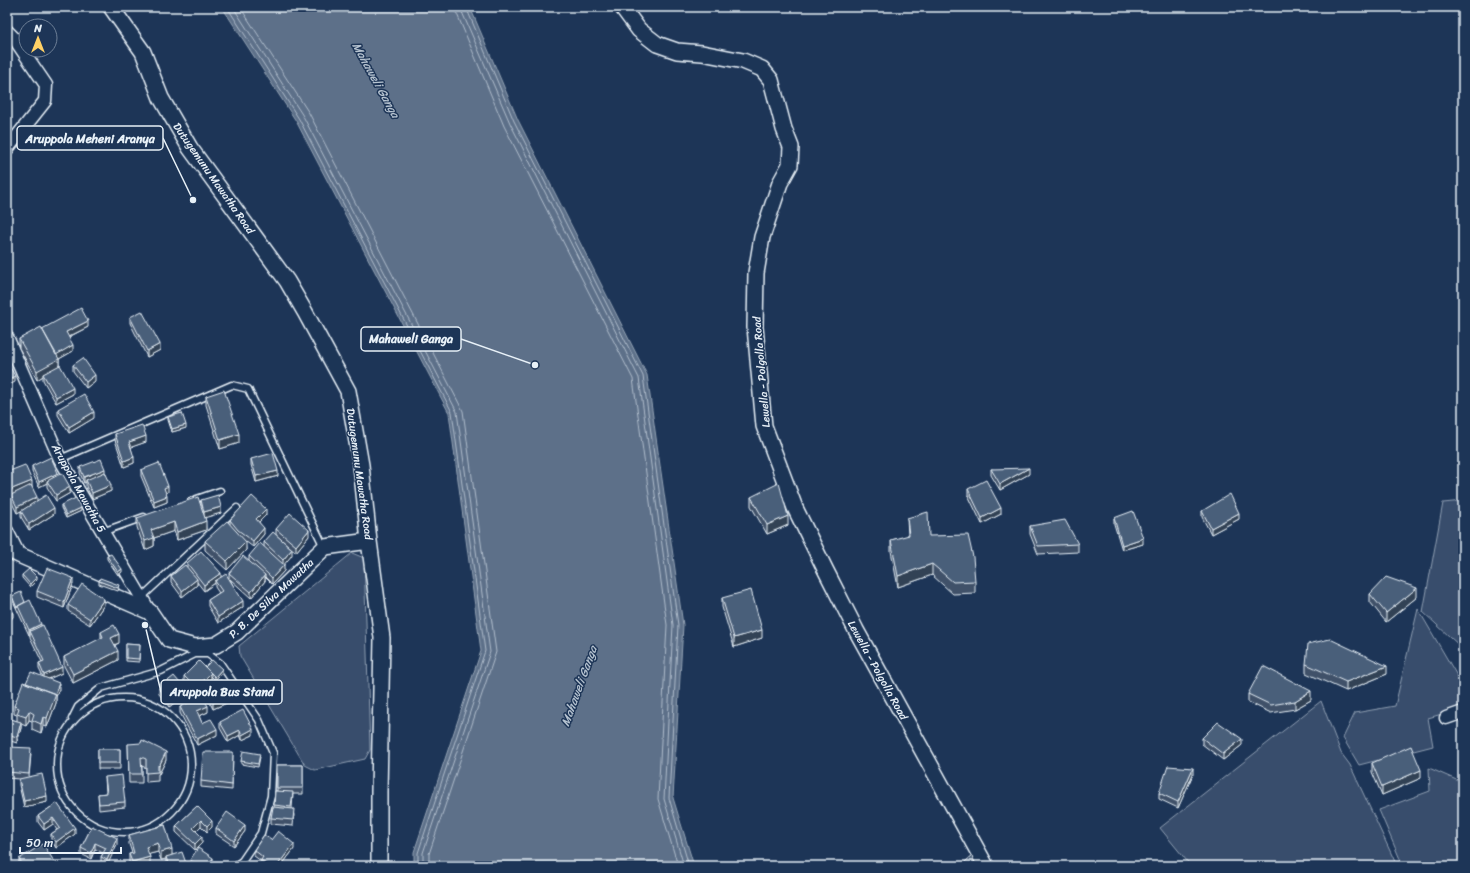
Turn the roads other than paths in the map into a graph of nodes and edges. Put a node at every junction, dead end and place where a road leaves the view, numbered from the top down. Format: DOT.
graph roads {
  1 [pos="112,7"];
  2 [pos="622,7"];
  3 [pos="9,38"];
  4 [pos="7,149"];
  5 [pos="7,337"];
  6 [pos="60,459"];
  7 [pos="220,491"];
  8 [pos="183,504"];
  9 [pos="237,508"];
  10 [pos="154,514"];
  11 [pos="7,531"];
  12 [pos="102,532"];
  13 [pos="369,541"];
  14 [pos="325,547"];
  15 [pos="13,552"];
  16 [pos="142,597"];
  17 [pos="150,612"];
  18 [pos="212,650"];
  19 [pos="1463,712"];
  20 [pos="1446,718"];
  21 [pos="70,723"];
  22 [pos="235,866"];
  23 [pos="379,866"];
  24 [pos="986,866"];
  1 -- 13 [label="street, Dutugemunu Mawatha Road"];
  2 -- 24 [label="street, Lewella - Polgolla Road"];
  3 -- 4 [label="street"];
  5 -- 6 [label="street, Aruppola Mawatha 5"];
  6 -- 12 [label="street, Aruppola Mawatha 5"];
  6 -- 14 [label="lane"];
  7 -- 8 [label="lane"];
  9 -- 16 [label="lane"];
  10 -- 12 [label="lane"];
  11 -- 15 [label="street"];
  12 -- 16 [label="street, Aruppola Mawatha 5"];
  13 -- 14 [label="street"];
  13 -- 23 [label="street, Dutugemunu Mawatha Road"];
  14 -- 18 [label="street, P. B. De Silva Mawatha"];
  15 -- 17 [label="street"];
  16 -- 17 [label="street, Aruppola Mawatha 5"];
  17 -- 18 [label="street"];
  18 -- 21 [label="lane"];
  18 -- 22 [label="lane"];
  19 -- 20 [label="street"];
  21 -- 21 [label="lane"];
}
